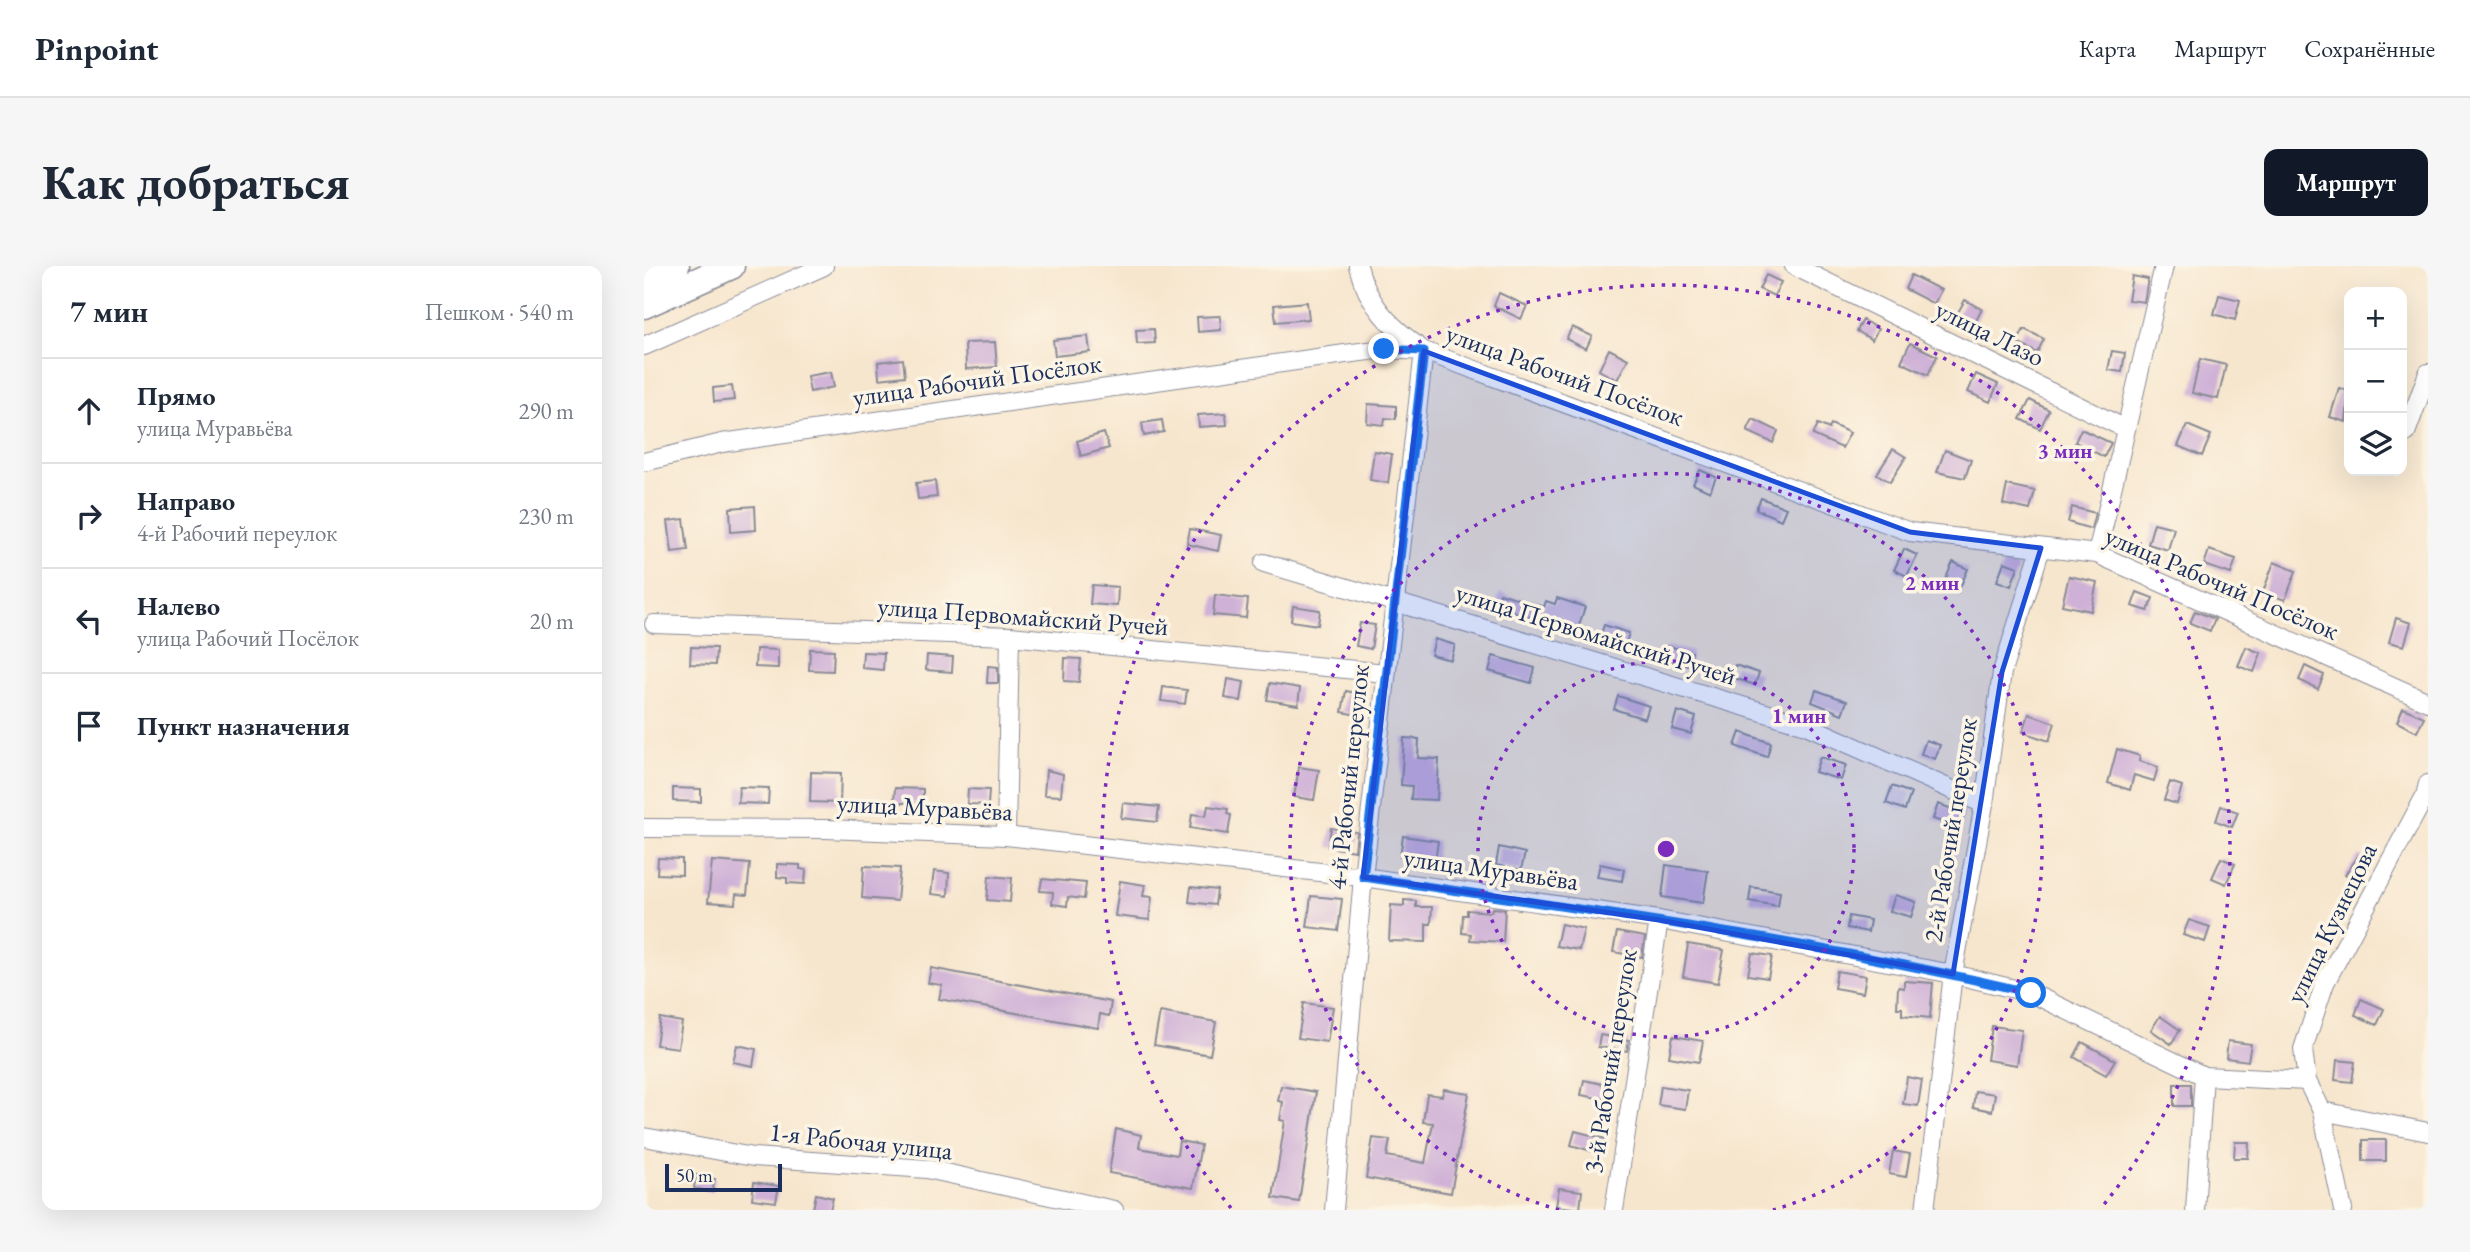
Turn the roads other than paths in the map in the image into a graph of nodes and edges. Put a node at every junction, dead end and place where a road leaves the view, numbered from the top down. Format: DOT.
graph roads {
  1 [pos="676,266"];
  2 [pos="731,266"];
  3 [pos="824,266"];
  4 [pos="1358,266"];
  5 [pos="1794,266"];
  6 [pos="2164,266"];
  7 [pos="644,280"];
  8 [pos="644,306"];
  9 [pos="644,346"];
  10 [pos="1424,351"];
  11 [pos="2428,373"];
  12 [pos="2126,429"];
  13 [pos="2407,430"];
  14 [pos="644,462"];
  15 [pos="2041,548"];
  16 [pos="2096,554"];
  17 [pos="1264,563"];
  18 [pos="1395,600"];
  19 [pos="654,624"];
  20 [pos="1010,636"];
  21 [pos="1386,673"];
  22 [pos="2428,702"];
  23 [pos="2427,793"];
  24 [pos="1984,804"];
  25 [pos="644,828"];
  26 [pos="1006,836"];
  27 [pos="1363,877"];
  28 [pos="1659,920"];
  29 [pos="1953,974"];
  30 [pos="2204,1076"];
  31 [pos="2307,1081"];
  32 [pos="2322,1111"];
  33 [pos="2428,1132"];
  34 [pos="644,1137"];
  35 [pos="1114,1210"];
  36 [pos="1334,1210"];
  37 [pos="1614,1210"];
  38 [pos="1925,1210"];
  39 [pos="2194,1210"];
  40 [pos="2343,1210"];
  1 -- 7 [label="highway"];
  2 -- 8 [label="highway"];
  3 -- 9 [label="street"];
  4 -- 10 [label="street"];
  5 -- 12 [label="street, улица Лазо"];
  6 -- 12 [label="street"];
  10 -- 14 [label="street, улица Рабочий Посёлок"];
  10 -- 15 [label="street, улица Рабочий Посёлок"];
  10 -- 18 [label="street, 4-й Рабочий переулок"];
  11 -- 13 [label="street"];
  12 -- 16 [label="street"];
  15 -- 16 [label="street, улица Рабочий Посёлок"];
  15 -- 24 [label="street, 2-й Рабочий переулок"];
  16 -- 22 [label="street, улица Рабочий Посёлок"];
  17 -- 18 [label="street, улица Первомайский Ручей"];
  18 -- 21 [label="street, 4-й Рабочий переулок"];
  18 -- 24 [label="street, улица Первомайский Ручей"];
  19 -- 20 [label="street, улица Первомайский Ручей"];
  20 -- 21 [label="street, улица Первомайский Ручей"];
  20 -- 26 [label="street"];
  21 -- 27 [label="street, 4-й Рабочий переулок"];
  23 -- 31 [label="street, улица Кузнецова"];
  24 -- 29 [label="street, 2-й Рабочий переулок"];
  25 -- 26 [label="street, улица Муравьёва"];
  26 -- 27 [label="street, улица Муравьёва"];
  27 -- 28 [label="street, улица Муравьёва"];
  27 -- 36 [label="street, 4-й Рабочий переулок"];
  28 -- 29 [label="street, улица Муравьёва"];
  28 -- 37 [label="street, 3-й Рабочий переулок"];
  29 -- 30 [label="street, улица Муравьёва"];
  29 -- 38 [label="street, 2-й Рабочий переулок"];
  30 -- 31 [label="street, улица Муравьёва"];
  30 -- 39 [label="street"];
  31 -- 32 [label="street, улица Кузнецова"];
  32 -- 33 [label="street"];
  32 -- 40 [label="street, улица Кузнецова"];
  34 -- 35 [label="street, 1-я Рабочая улица"];
}
